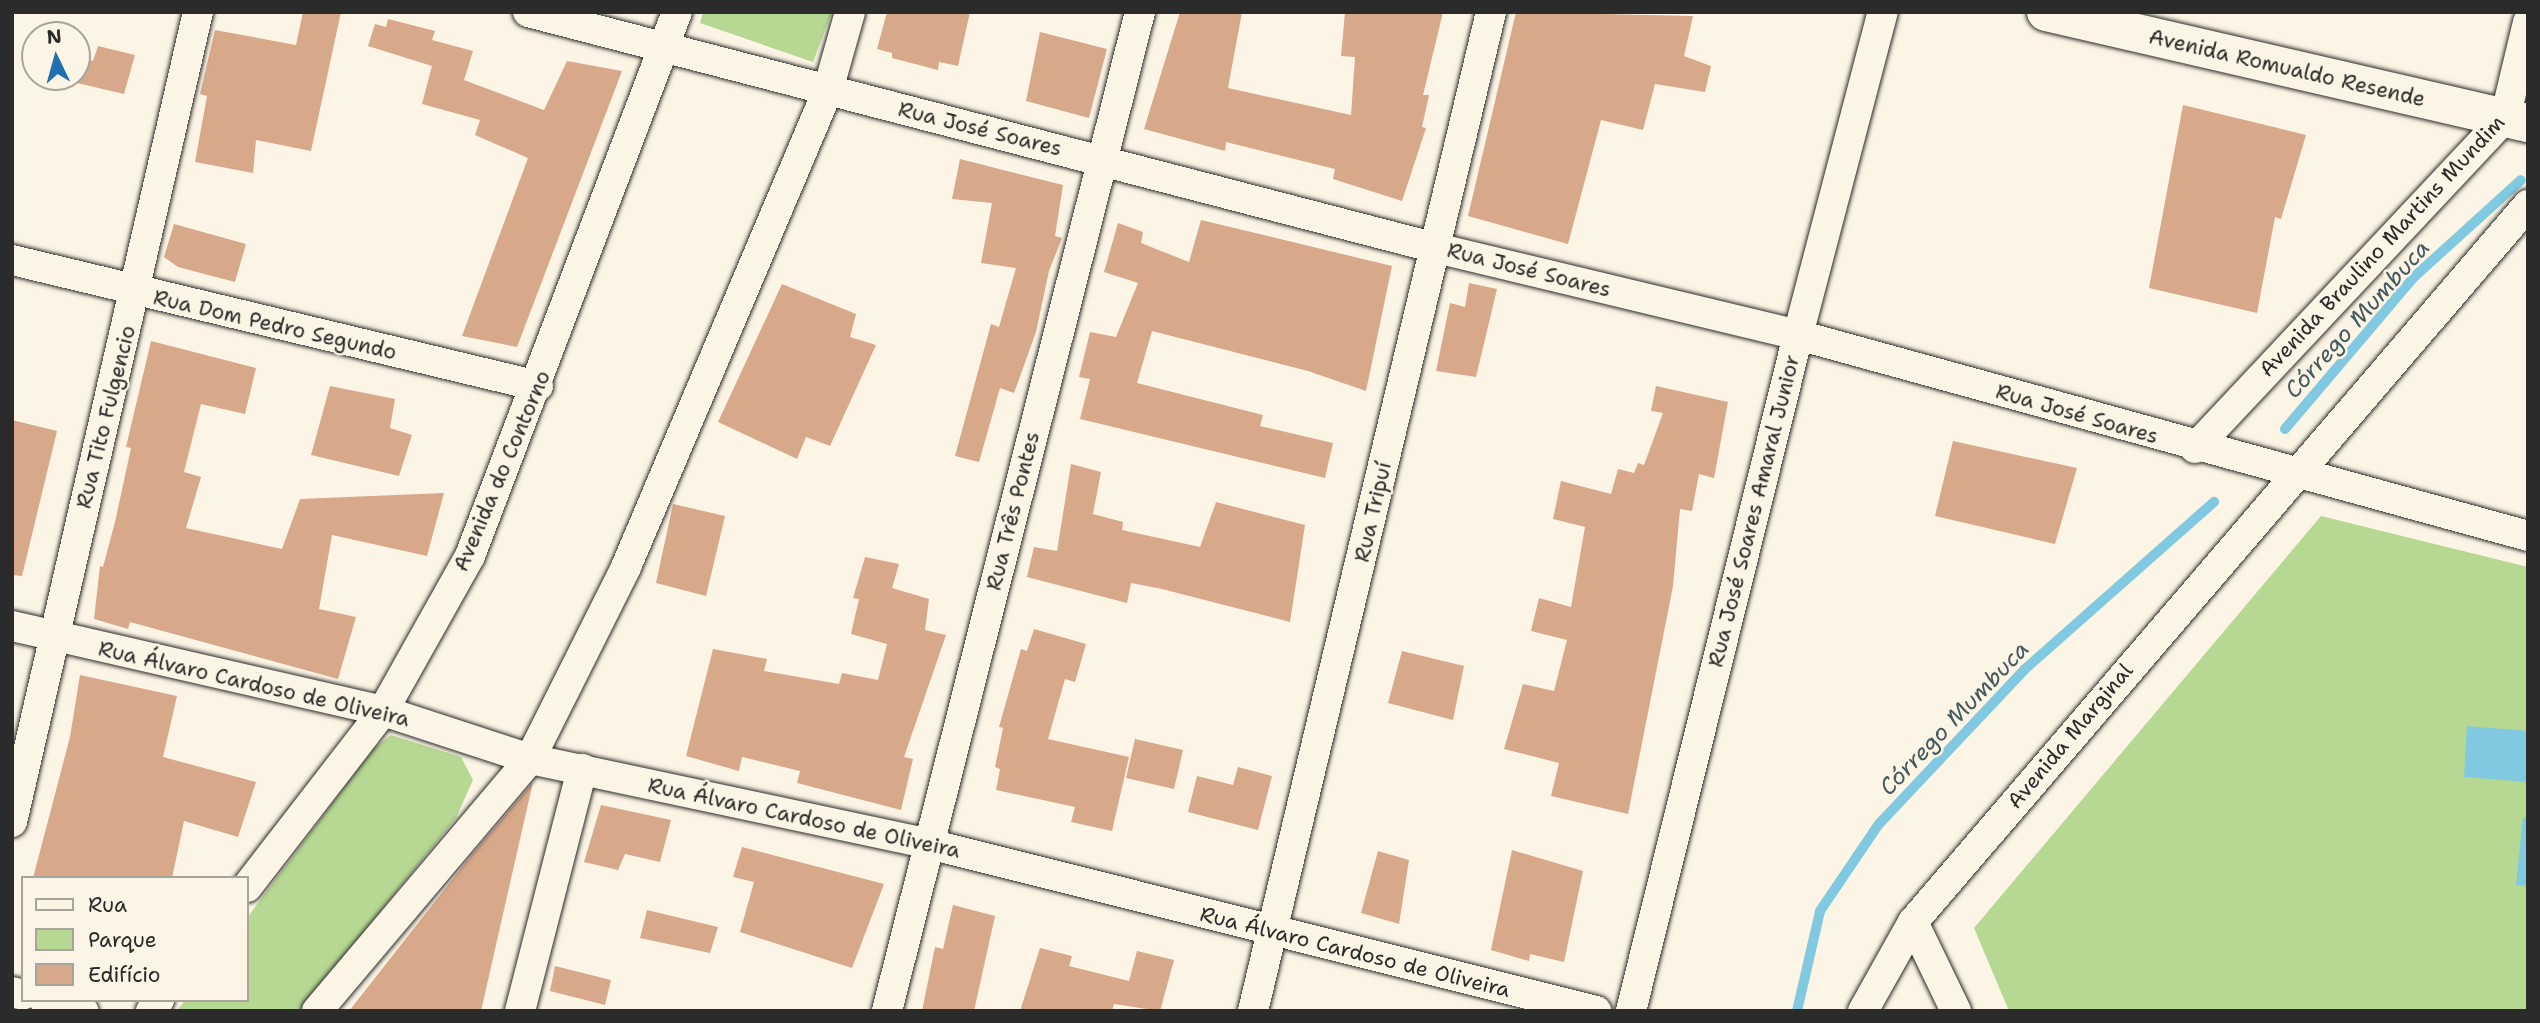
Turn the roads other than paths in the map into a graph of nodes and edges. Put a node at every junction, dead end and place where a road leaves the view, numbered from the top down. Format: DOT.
graph roads {
  1 [pos="198,12"];
  2 [pos="528,12"];
  3 [pos="677,12"];
  4 [pos="850,12"];
  5 [pos="1140,12"];
  6 [pos="1491,12"];
  7 [pos="1883,12"];
  8 [pos="2046,12"];
  9 [pos="2092,18"];
  10 [pos="2528,22"];
  11 [pos="667,46"];
  12 [pos="828,90"];
  13 [pos="2516,121"];
  14 [pos="1102,161"];
  15 [pos="2528,205"];
  16 [pos="1436,248"];
  17 [pos="12,260"];
  18 [pos="136,292"];
  19 [pos="1798,335"];
  20 [pos="538,386"];
  21 [pos="2195,447"];
  22 [pos="2295,474"];
  23 [pos="2528,536"];
  24 [pos="12,626"];
  25 [pos="53,637"];
  26 [pos="383,711"];
  27 [pos="530,759"];
  28 [pos="582,769"];
  29 [pos="12,822"];
  30 [pos="929,844"];
  31 [pos="248,886"];
  32 [pos="1913,922"];
  33 [pos="1272,933"];
  34 [pos="51,1002"];
  35 [pos="83,1011"];
  36 [pos="317,1011"];
  37 [pos="520,1011"];
  38 [pos="887,1011"];
  39 [pos="1253,1011"];
  40 [pos="1596,1011"];
  41 [pos="1631,1011"];
  42 [pos="1863,1011"];
  43 [pos="1955,1011"];
  1 -- 18 [label="street, Rua Tito Fulgencio"];
  2 -- 11 [label="street, Rua José Soares"];
  3 -- 11 [label="street, Avenida do Contorno"];
  4 -- 12 [label="street"];
  5 -- 14 [label="street, Rua Três Pontes"];
  6 -- 16 [label="street, Rua Tripuí"];
  7 -- 19 [label="street, Rua José Soares Amaral Junior"];
  8 -- 9 [label="street, Avenida Romualdo Resende"];
  9 -- 13 [label="street, Avenida Romualdo Resende"];
  10 -- 13 [label="street, Avenida Braulino Martins Mundim"];
  11 -- 12 [label="street, Rua José Soares"];
  11 -- 20 [label="street, Avenida do Contorno"];
  12 -- 14 [label="street, Rua José Soares"];
  12 -- 27 [label="street"];
  13 -- 21 [label="street, Avenida Braulino Martins Mundim"];
  14 -- 16 [label="street, Rua José Soares"];
  14 -- 30 [label="street, Rua Três Pontes"];
  15 -- 22 [label="street"];
  16 -- 19 [label="street, Rua José Soares"];
  16 -- 33 [label="street, Rua Tripuí"];
  17 -- 18 [label="street, Rua Dom Pedro Segundo"];
  18 -- 20 [label="street, Rua Dom Pedro Segundo"];
  18 -- 25 [label="street, Rua Tito Fulgencio"];
  19 -- 21 [label="street, Rua José Soares"];
  19 -- 41 [label="street, Rua José Soares Amaral Junior"];
  20 -- 26 [label="street, Avenida do Contorno"];
  21 -- 22 [label="street, Rua José Soares"];
  22 -- 23 [label="street, Rua José Soares"];
  22 -- 32 [label="street, Avenida Marginal"];
  24 -- 25 [label="street, Rua Álvaro Cardoso de Oliveira"];
  25 -- 26 [label="street, Rua Álvaro Cardoso de Oliveira"];
  25 -- 29 [label="street, Rua Tito Fulgencio"];
  26 -- 27 [label="street, Rua Álvaro Cardoso de Oliveira"];
  26 -- 31 [label="street, Avenida do Contorno"];
  27 -- 28 [label="street, Rua Álvaro Cardoso de Oliveira"];
  27 -- 36 [label="street"];
  28 -- 30 [label="street, Rua Álvaro Cardoso de Oliveira"];
  28 -- 37 [label="street"];
  30 -- 33 [label="street, Rua Álvaro Cardoso de Oliveira"];
  30 -- 38 [label="street, Rua Três Pontes"];
  32 -- 42 [label="street, Avenida Marginal"];
  32 -- 43 [label="street"];
  33 -- 39 [label="street, Rua Tripuí"];
  33 -- 40 [label="street, Rua Álvaro Cardoso de Oliveira"];
  34 -- 35 [label="street"];
}
